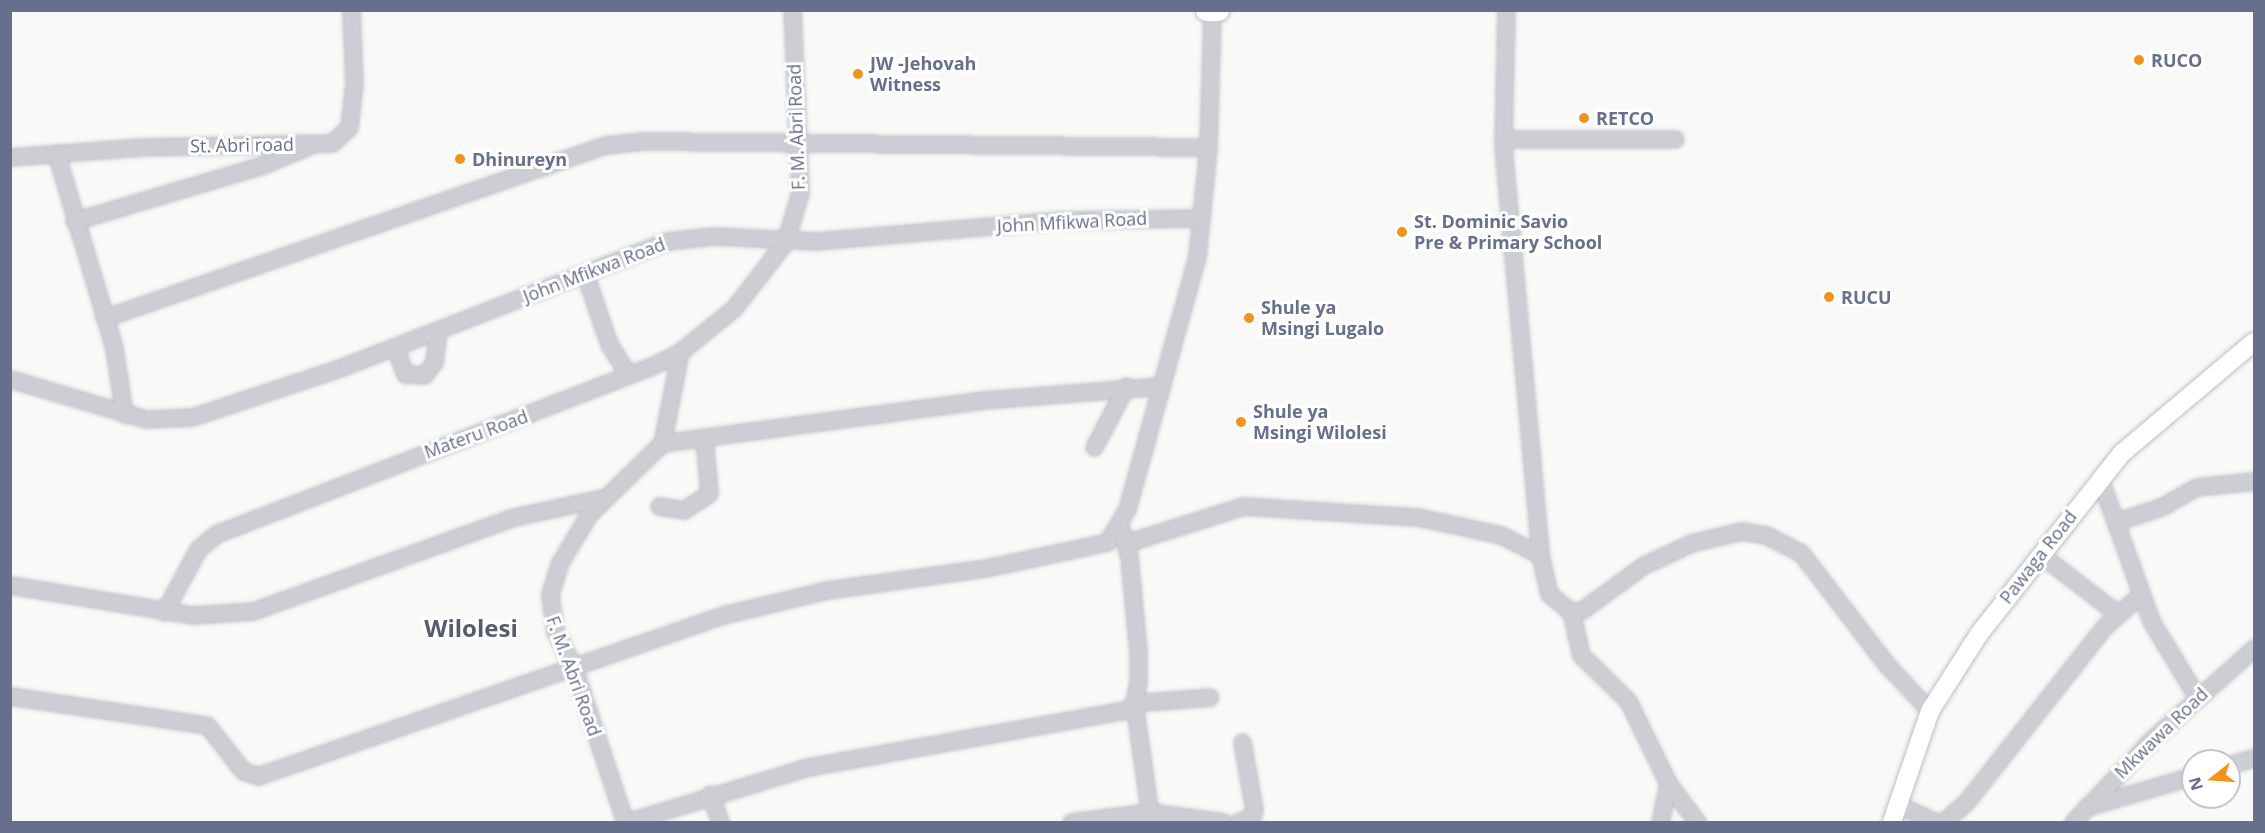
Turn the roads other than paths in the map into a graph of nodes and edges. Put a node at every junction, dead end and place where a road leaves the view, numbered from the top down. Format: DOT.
graph roads {
  1 [pos="351,10"];
  2 [pos="792,10"];
  3 [pos="1506,10"];
  4 [pos="1212,11"];
  5 [pos="1503,139"];
  6 [pos="1675,139"];
  7 [pos="310,144"];
  8 [pos="798,144"];
  9 [pos="1208,147"];
  10 [pos="56,153"];
  11 [pos="10,158"];
  12 [pos="1202,218"];
  13 [pos="74,221"];
  14 [pos="785,242"];
  15 [pos="585,274"];
  16 [pos="104,318"];
  17 [pos="438,330"];
  18 [pos="2254,342"];
  19 [pos="395,347"];
  20 [pos="680,352"];
  21 [pos="628,375"];
  22 [pos="10,379"];
  23 [pos="1126,386"];
  24 [pos="1161,386"];
  25 [pos="124,414"];
  26 [pos="704,437"];
  27 [pos="662,443"];
  28 [pos="1094,447"];
  29 [pos="2100,479"];
  30 [pos="2254,481"];
  31 [pos="603,498"];
  32 [pos="659,506"];
  33 [pos="2115,522"];
  34 [pos="1120,527"];
  35 [pos="1126,543"];
  36 [pos="1540,555"];
  37 [pos="2041,555"];
  38 [pos="10,585"];
  39 [pos="2141,594"];
  40 [pos="164,612"];
  41 [pos="1571,612"];
  42 [pos="2118,614"];
  43 [pos="2254,648"];
  44 [pos="573,666"];
  45 [pos="10,696"];
  46 [pos="1210,697"];
  47 [pos="2197,697"];
  48 [pos="1134,703"];
  49 [pos="1930,711"];
  50 [pos="1242,742"];
  51 [pos="2181,779"];
  52 [pos="1668,783"];
  53 [pos="710,794"];
  54 [pos="1899,805"];
  55 [pos="2086,807"];
  56 [pos="1150,817"];
  57 [pos="643,820"];
  58 [pos="626,822"];
  59 [pos="720,822"];
  60 [pos="1071,822"];
  61 [pos="1223,822"];
  62 [pos="1238,822"];
  63 [pos="1660,822"];
  64 [pos="1697,822"];
  65 [pos="1892,822"];
  66 [pos="1935,822"];
  67 [pos="1943,822"];
  68 [pos="2073,822"];
  1 -- 7 [label="street, St. Abri road"];
  2 -- 8 [label="street, F. M. Abri Road"];
  3 -- 5 [label="street"];
  4 -- 9 [label="street"];
  5 -- 6 [label="street"];
  5 -- 36 [label="street"];
  7 -- 10 [label="street, St. Abri road"];
  7 -- 13 [label="street"];
  8 -- 9 [label="street"];
  8 -- 14 [label="street, F. M. Abri Road"];
  8 -- 16 [label="street"];
  9 -- 12 [label="street"];
  10 -- 11 [label="street, St. Abri road"];
  10 -- 13 [label="street"];
  12 -- 14 [label="street, John Mfikwa Road"];
  12 -- 24 [label="street"];
  13 -- 16 [label="street"];
  14 -- 15 [label="street, John Mfikwa Road"];
  14 -- 20 [label="street, Materu Road"];
  15 -- 17 [label="street, John Mfikwa Road"];
  15 -- 21 [label="street"];
  16 -- 25 [label="street"];
  17 -- 19 [label="street, John Mfikwa Road"];
  17 -- 19 [label="street"];
  18 -- 29 [label="main road, Pawaga Road"];
  19 -- 25 [label="street, John Mfikwa Road"];
  20 -- 21 [label="street, Materu Road"];
  20 -- 27 [label="street"];
  21 -- 40 [label="street, Materu Road"];
  22 -- 25 [label="street, John Mfikwa Road"];
  23 -- 24 [label="street"];
  23 -- 26 [label="street"];
  23 -- 28 [label="street"];
  24 -- 34 [label="street"];
  26 -- 27 [label="street"];
  26 -- 32 [label="street"];
  27 -- 31 [label="street, F. M. Abri Road"];
  29 -- 33 [label="street"];
  29 -- 37 [label="main road, Pawaga Road"];
  30 -- 33 [label="street"];
  31 -- 40 [label="street"];
  31 -- 44 [label="street, F. M. Abri Road"];
  33 -- 39 [label="street"];
  34 -- 35 [label="street"];
  34 -- 44 [label="street"];
  35 -- 36 [label="street"];
  35 -- 48 [label="street"];
  36 -- 41 [label="street"];
  37 -- 42 [label="street"];
  37 -- 49 [label="main road, Pawaga Road"];
  38 -- 40 [label="street"];
  39 -- 42 [label="street"];
  39 -- 47 [label="street"];
  41 -- 49 [label="street"];
  41 -- 52 [label="street"];
  42 -- 67 [label="street"];
  43 -- 47 [label="street, Mkwawa Road"];
  44 -- 45 [label="street"];
  44 -- 58 [label="street, F. M. Abri Road"];
  46 -- 48 [label="street"];
  47 -- 55 [label="street, Mkwawa Road"];
  48 -- 53 [label="street"];
  48 -- 56 [label="street"];
  49 -- 54 [label="main road, Pawaga Road"];
  50 -- 62 [label="street"];
  51 -- 55 [label="street"];
  52 -- 63 [label="street"];
  52 -- 64 [label="street"];
  53 -- 57 [label="street"];
  53 -- 59 [label="street"];
  54 -- 65 [label="main road, Pawaga Road"];
  54 -- 66 [label="street"];
  55 -- 68 [label="street, Mkwawa Road"];
  56 -- 60 [label="street"];
  56 -- 61 [label="street"];
  57 -- 58 [label="street"];
}
